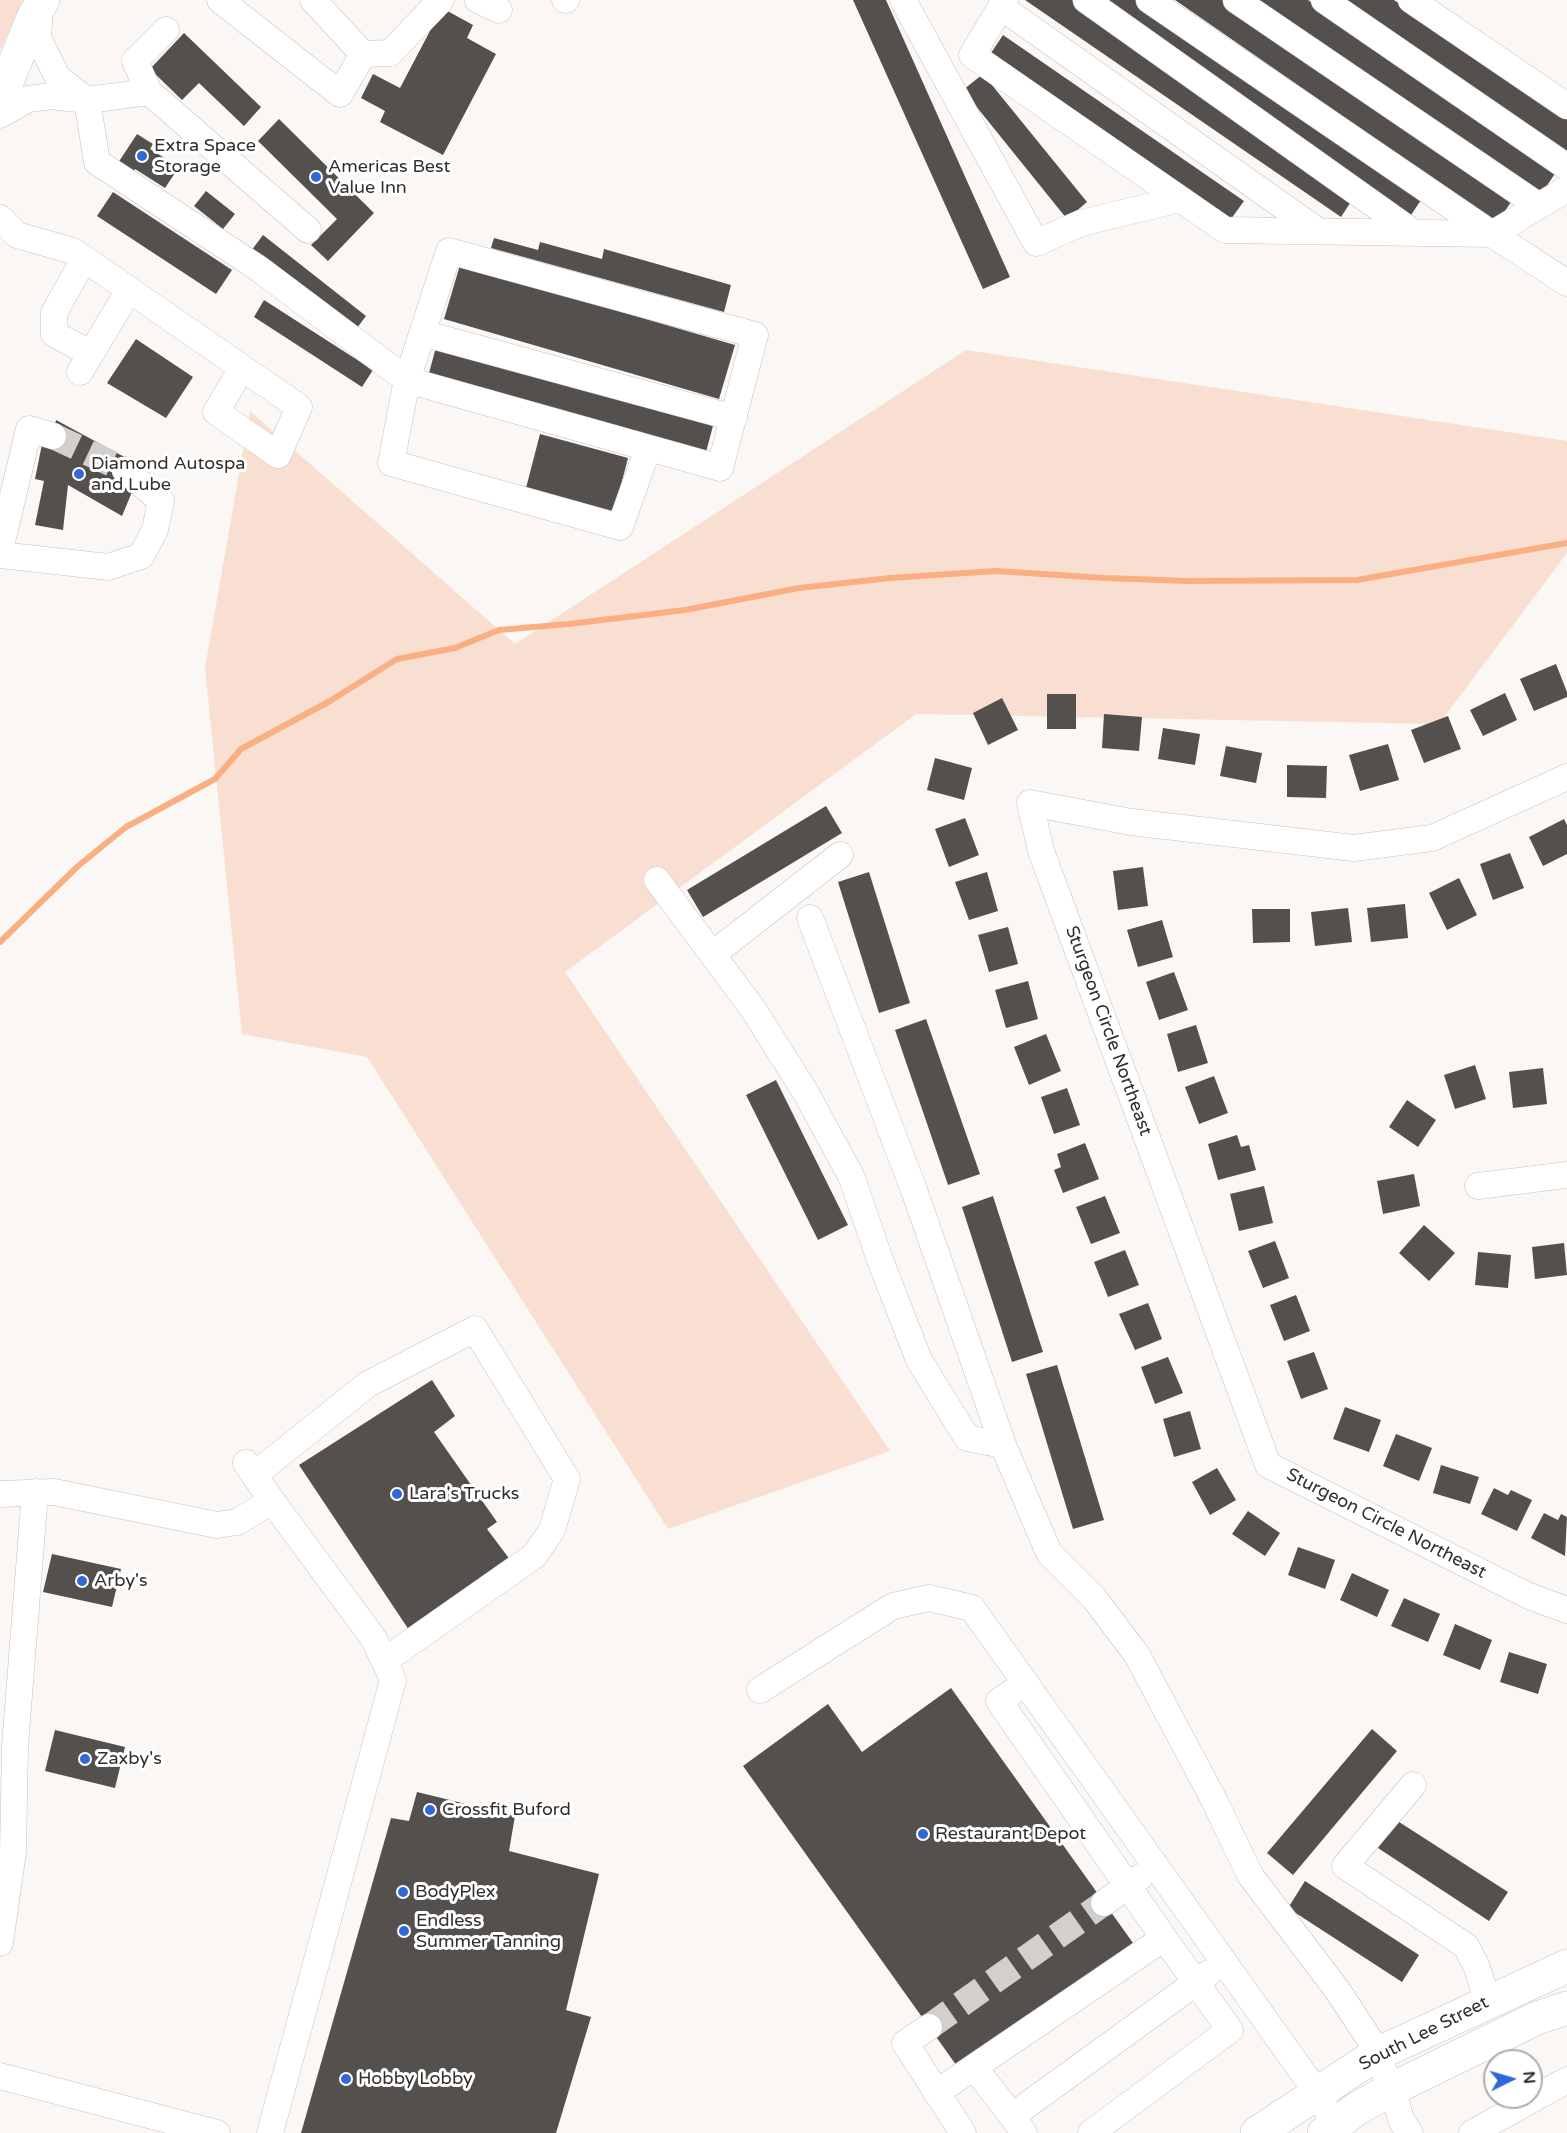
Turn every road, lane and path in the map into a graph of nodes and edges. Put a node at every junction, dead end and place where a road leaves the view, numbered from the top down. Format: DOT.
graph roads {
  1 [pos="220,0"];
  2 [pos="313,0"];
  3 [pos="441,0"];
  4 [pos="903,0"];
  5 [pos="1086,0"];
  6 [pos="1149,0"];
  7 [pos="1236,0"];
  8 [pos="1324,0"];
  9 [pos="1411,0"];
  10 [pos="42,3"];
  11 [pos="1003,4"];
  12 [pos="166,30"];
  13 [pos="363,54"];
  14 [pos="972,55"];
  15 [pos="941,70"];
  16 [pos="149,92"];
  17 [pos="0,99"];
  18 [pos="87,100"];
  19 [pos="1567,106"];
  20 [pos="0,115"];
  21 [pos="1567,167"];
  22 [pos="1567,189"];
  23 [pos="1180,199"];
  24 [pos="1539,206"];
  25 [pos="308,230"];
  26 [pos="6,231"];
  27 [pos="1318,231"];
  28 [pos="1414,233"];
  29 [pos="1492,234"];
  30 [pos="84,259"];
  31 [pos="1567,283"];
  32 [pos="129,290"];
  33 [pos="423,333"];
  34 [pos="242,368"];
  35 [pos="407,380"];
  36 [pos="734,418"];
  37 [pos="53,436"];
  38 [pos="648,448"];
  39 [pos="125,470"];
  40 [pos="0,550"];
  41 [pos="0,555"];
  42 [pos="1567,777"];
  43 [pos="840,855"];
  44 [pos="657,880"];
  45 [pos="810,918"];
  46 [pos="713,954"];
  47 [pos="1567,1175"];
  48 [pos="1478,1186"];
  49 [pos="1003,1445"];
  50 [pos="35,1492"];
  51 [pos="0,1494"];
  52 [pos="272,1501"];
  53 [pos="1567,1610"];
  54 [pos="384,1660"];
  55 [pos="1026,1683"];
  56 [pos="760,1690"];
  57 [pos="1413,1785"];
  58 [pos="1155,1866"];
  59 [pos="1128,1886"];
  60 [pos="1104,1903"];
  61 [pos="1164,1938"];
  62 [pos="0,1943"];
  63 [pos="1223,1962"];
  64 [pos="1567,1966"];
  65 [pos="1196,1982"];
  66 [pos="1488,2002"];
  67 [pos="1567,2008"];
  68 [pos="929,2027"];
  69 [pos="1377,2054"];
  70 [pos="974,2067"];
  71 [pos="0,2076"];
  72 [pos="1567,2080"];
  73 [pos="1392,2089"];
  74 [pos="936,2093"];
  75 [pos="1317,2093"];
  76 [pos="1018,2124"];
  77 [pos="1330,2128"];
  78 [pos="217,2133"];
  79 [pos="270,2133"];
  80 [pos="963,2133"];
  81 [pos="1091,2133"];
  82 [pos="1257,2133"];
  83 [pos="1410,2133"];
  84 [pos="1472,2133"];
  1 -- 13 [label="street"];
  2 -- 13 [label="street"];
  3 -- 13 [label="street"];
  4 -- 15 [label="street"];
  5 -- 28 [label="street"];
  6 -- 29 [label="street"];
  7 -- 24 [label="street"];
  8 -- 21 [label="street"];
  9 -- 19 [label="street"];
  10 -- 17 [label="main road"];
  10 -- 18 [label="street"];
  11 -- 14 [label="street"];
  11 -- 27 [label="street"];
  12 -- 16 [label="street"];
  14 -- 15 [label="street"];
  14 -- 23 [label="street"];
  15 -- 23 [label="street"];
  16 -- 18 [label="street"];
  16 -- 25 [label="street"];
  18 -- 20 [label="street"];
  18 -- 35 [label="street"];
  22 -- 24 [label="street"];
  23 -- 27 [label="street"];
  24 -- 29 [label="street"];
  26 -- 30 [label="street"];
  27 -- 28 [label="street"];
  28 -- 29 [label="street"];
  29 -- 31 [label="street"];
  30 -- 32 [label="street"];
  30 -- 32 [label="street"];
  32 -- 34 [label="street"];
  33 -- 35 [label="street"];
  33 -- 36 [label="street"];
  33 -- 36 [label="street"];
  35 -- 38 [label="street"];
  35 -- 38 [label="street"];
  36 -- 38 [label="street"];
  37 -- 40 [label="street"];
  39 -- 41 [label="street"];
  42 -- 53 [label="street, Sturgeon Circle Northeast"];
  43 -- 46 [label="street"];
  44 -- 46 [label="street"];
  45 -- 49 [label="street"];
  46 -- 49 [label="street"];
  47 -- 48 [label="street"];
  49 -- 69 [label="street"];
  50 -- 51 [label="street"];
  50 -- 52 [label="street"];
  50 -- 62 [label="street"];
  52 -- 54 [label="street"];
  52 -- 54 [label="street"];
  54 -- 79 [label="street"];
  55 -- 56 [label="street"];
  55 -- 58 [label="street"];
  55 -- 59 [label="street"];
  57 -- 66 [label="street"];
  58 -- 59 [label="street"];
  58 -- 63 [label="street"];
  59 -- 60 [label="street"];
  59 -- 61 [label="street"];
  61 -- 65 [label="street"];
  61 -- 70 [label="street"];
  63 -- 65 [label="street"];
  63 -- 75 [label="street"];
  64 -- 66 [label="main road, South Lee Street"];
  65 -- 76 [label="street"];
  65 -- 81 [label="street"];
  66 -- 69 [label="main road, South Lee Street"];
  67 -- 73 [label="main road, South Lee Street"];
  68 -- 74 [label="street"];
  69 -- 73 [label="street"];
  69 -- 75 [label="main road, South Lee Street"];
  70 -- 74 [label="street"];
  70 -- 76 [label="street"];
  71 -- 78 [label="street"];
  72 -- 84 [label="street"];
  73 -- 77 [label="main road, South Lee Street"];
  73 -- 83 [label="street"];
  74 -- 80 [label="street"];
  75 -- 77 [label="street"];
  75 -- 82 [label="main road, South Lee Street"];
}
